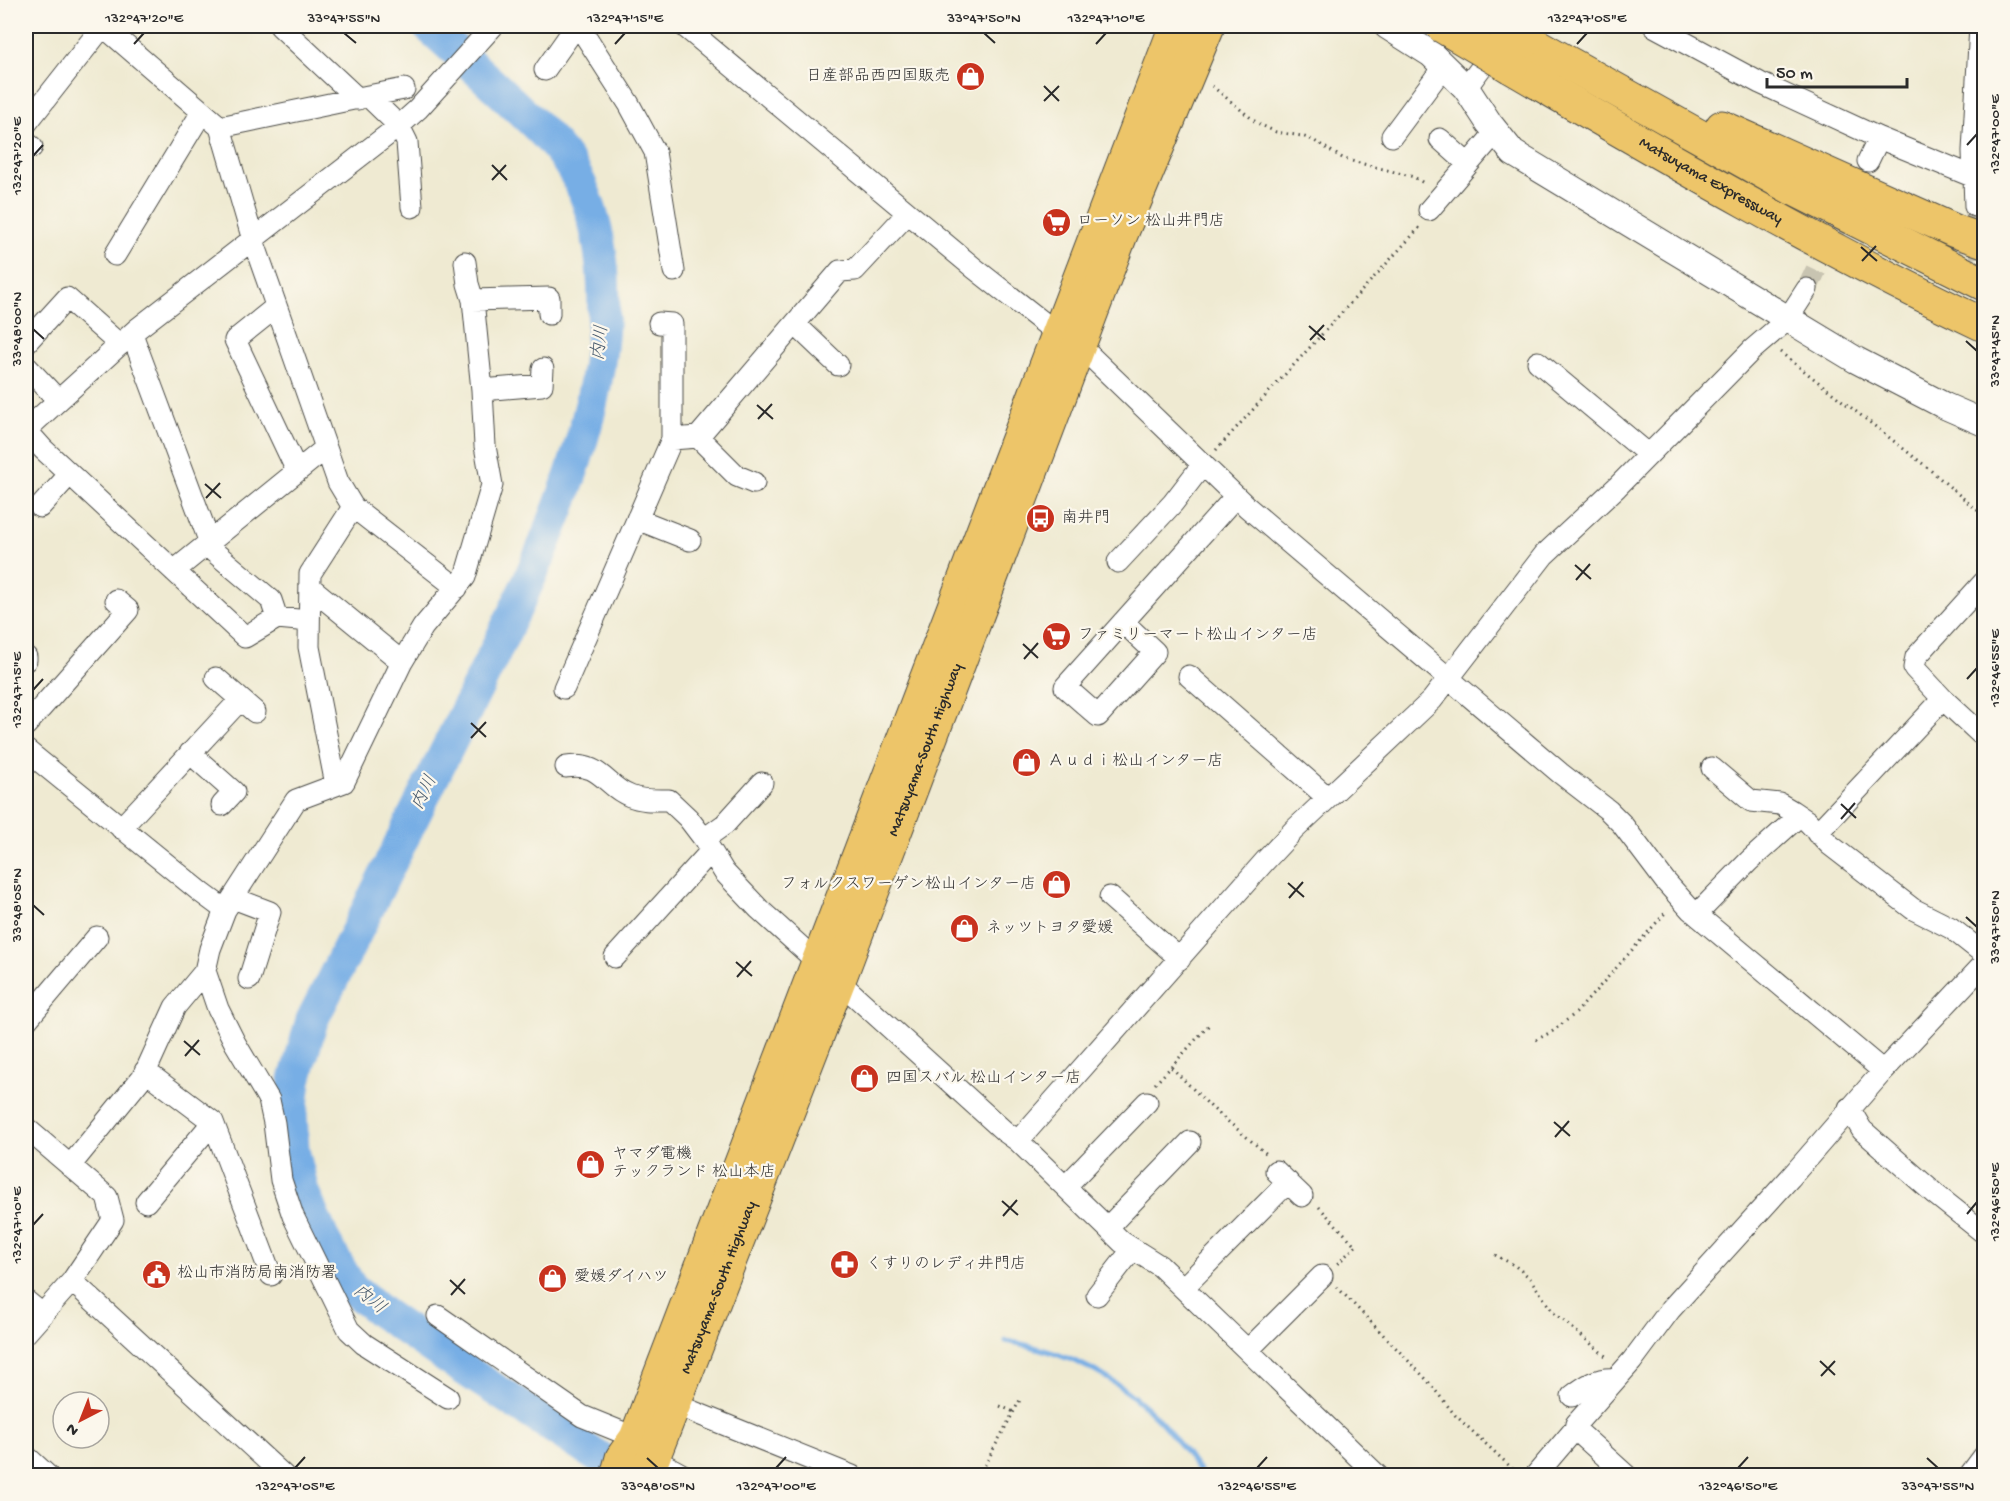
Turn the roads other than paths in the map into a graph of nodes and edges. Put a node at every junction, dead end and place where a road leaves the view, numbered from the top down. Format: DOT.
graph roads {
  1 [pos="103,26"];
  2 [pos="280,26"];
  3 [pos="578,26"];
  4 [pos="684,26"];
  5 [pos="1387,26"];
  6 [pos="1442,26"];
  7 [pos="1654,26"];
  8 [pos="1980,26"];
  9 [pos="1184,32"];
  10 [pos="487,33"];
  11 [pos="1516,36"];
  12 [pos="1444,66"];
  13 [pos="545,70"];
  14 [pos="1466,88"];
  15 [pos="404,89"];
  16 [pos="363,98"];
  17 [pos="202,112"];
  18 [pos="26,124"];
  19 [pos="399,126"];
  20 [pos="220,127"];
  21 [pos="1496,132"];
  22 [pos="1392,136"];
  23 [pos="1879,138"];
  24 [pos="1440,139"];
  25 [pos="1868,161"];
  26 [pos="1468,164"];
  27 [pos="1980,179"];
  28 [pos="1435,203"];
  29 [pos="1975,206"];
  30 [pos="412,207"];
  31 [pos="908,213"];
  32 [pos="253,240"];
  33 [pos="1984,241"];
  34 [pos="116,255"];
  35 [pos="465,262"];
  36 [pos="674,271"];
  37 [pos="1984,284"];
  38 [pos="1807,289"];
  39 [pos="473,300"];
  40 [pos="276,307"];
  41 [pos="549,314"];
  42 [pos="1787,320"];
  43 [pos="659,323"];
  44 [pos="795,324"];
  45 [pos="1984,325"];
  46 [pos="126,340"];
  47 [pos="1069,340"];
  48 [pos="26,343"];
  49 [pos="1538,362"];
  50 [pos="838,365"];
  51 [pos="26,366"];
  52 [pos="543,369"];
  53 [pos="482,390"];
  54 [pos="58,400"];
  55 [pos="1984,423"];
  56 [pos="698,437"];
  57 [pos="672,439"];
  58 [pos="326,448"];
  59 [pos="1648,454"];
  60 [pos="1203,464"];
  61 [pos="297,471"];
  62 [pos="70,474"];
  63 [pos="754,483"];
  64 [pos="1236,496"];
  65 [pos="40,507"];
  66 [pos="353,507"];
  67 [pos="637,519"];
  68 [pos="690,540"];
  69 [pos="210,542"];
  70 [pos="1118,562"];
  71 [pos="174,572"];
  72 [pos="1984,582"];
  73 [pos="310,587"];
  74 [pos="457,588"];
  75 [pos="116,600"];
  76 [pos="277,618"];
  77 [pos="309,621"];
  78 [pos="1122,622"];
  79 [pos="402,662"];
  80 [pos="1189,676"];
  81 [pos="216,678"];
  82 [pos="1448,679"];
  83 [pos="564,688"];
  84 [pos="1943,699"];
  85 [pos="26,725"];
  86 [pos="1984,737"];
  87 [pos="190,753"];
  88 [pos="28,756"];
  89 [pos="566,767"];
  90 [pos="1712,768"];
  91 [pos="762,783"];
  92 [pos="336,785"];
  93 [pos="1328,798"];
  94 [pos="222,805"];
  95 [pos="1799,816"];
  96 [pos="121,828"];
  97 [pos="1817,833"];
  98 [pos="707,845"];
  99 [pos="1110,897"];
  100 [pos="229,904"];
  101 [pos="1697,914"];
  102 [pos="97,937"];
  103 [pos="1984,954"];
  104 [pos="615,957"];
  105 [pos="1180,959"];
  106 [pos="1984,964"];
  107 [pos="205,971"];
  108 [pos="828,971"];
  109 [pos="249,979"];
  110 [pos="26,1021"];
  111 [pos="145,1071"];
  112 [pos="1883,1071"];
  113 [pos="1148,1102"];
  114 [pos="1849,1108"];
  115 [pos="213,1122"];
  116 [pos="26,1128"];
  117 [pos="1018,1141"];
  118 [pos="1190,1142"];
  119 [pos="70,1166"];
  120 [pos="1288,1183"];
  121 [pos="1066,1186"];
  122 [pos="146,1202"];
  123 [pos="1108,1227"];
  124 [pos="1984,1233"];
  125 [pos="1132,1250"];
  126 [pos="271,1275"];
  127 [pos="1323,1275"];
  128 [pos="72,1281"];
  129 [pos="1183,1288"];
  130 [pos="1097,1295"];
  131 [pos="26,1301"];
  132 [pos="42,1314"];
  133 [pos="438,1316"];
  134 [pos="26,1333"];
  135 [pos="1248,1350"];
  136 [pos="1619,1375"];
  137 [pos="1572,1396"];
  138 [pos="448,1398"];
  139 [pos="662,1399"];
  140 [pos="1575,1429"];
  141 [pos="26,1456"];
  142 [pos="1984,1456"];
  143 [pos="637,1463"];
  144 [pos="48,1476"];
  145 [pos="284,1476"];
  146 [pos="685,1476"];
  147 [pos="852,1476"];
  148 [pos="1378,1476"];
  149 [pos="1535,1476"];
  150 [pos="1627,1476"];
  151 [pos="1969,1476"];
  1 -- 17 [label="street"];
  1 -- 18 [label="street"];
  2 -- 16 [label="street"];
  3 -- 13 [label="street"];
  3 -- 36 [label="street"];
  4 -- 31 [label="street"];
  5 -- 12 [label="street"];
  6 -- 11 [label="highway, Matsuyama Expressway, bridge"];
  7 -- 23 [label="street"];
  8 -- 27 [label="street"];
  9 -- 47 [label="highway, Matsuyama-South Highway"];
  10 -- 19 [label="street"];
  11 -- 14 [label="street"];
  11 -- 33 [label="highway"];
  11 -- 37 [label="highway, Matsuyama Expressway"];
  11 -- 45 [label="highway, Matsuyama Expressway"];
  12 -- 14 [label="street"];
  12 -- 22 [label="street"];
  14 -- 21 [label="street"];
  15 -- 16 [label="street"];
  16 -- 19 [label="street"];
  16 -- 20 [label="street"];
  17 -- 20 [label="street"];
  17 -- 34 [label="street"];
  19 -- 30 [label="street"];
  19 -- 32 [label="street"];
  20 -- 32 [label="street"];
  21 -- 26 [label="street"];
  21 -- 42 [label="street"];
  23 -- 25 [label="street"];
  23 -- 27 [label="street"];
  24 -- 26 [label="street"];
  26 -- 28 [label="street"];
  27 -- 29 [label="street"];
  31 -- 44 [label="street"];
  31 -- 47 [label="street"];
  32 -- 40 [label="street"];
  32 -- 46 [label="street"];
  35 -- 39 [label="street"];
  38 -- 42 [label="street"];
  39 -- 41 [label="street"];
  39 -- 53 [label="street"];
  40 -- 58 [label="street"];
  40 -- 61 [label="street"];
  42 -- 55 [label="street"];
  42 -- 59 [label="street"];
  43 -- 57 [label="street"];
  44 -- 50 [label="street"];
  44 -- 56 [label="street"];
  46 -- 48 [label="street"];
  46 -- 54 [label="street"];
  46 -- 69 [label="street"];
  47 -- 60 [label="street"];
  47 -- 108 [label="highway, Matsuyama-South Highway"];
  49 -- 59 [label="street"];
  51 -- 54 [label="street"];
  52 -- 53 [label="street"];
  53 -- 74 [label="street"];
  54 -- 62 [label="street"];
  56 -- 57 [label="street"];
  56 -- 63 [label="street"];
  57 -- 67 [label="street"];
  58 -- 61 [label="street"];
  58 -- 66 [label="street"];
  59 -- 82 [label="street"];
  60 -- 64 [label="street"];
  60 -- 70 [label="street"];
  61 -- 69 [label="street"];
  62 -- 65 [label="street"];
  62 -- 71 [label="street"];
  64 -- 78 [label="street"];
  64 -- 82 [label="street"];
  66 -- 73 [label="street"];
  66 -- 74 [label="street"];
  67 -- 68 [label="street"];
  67 -- 83 [label="street"];
  69 -- 71 [label="street"];
  69 -- 76 [label="street"];
  71 -- 76 [label="street"];
  72 -- 84 [label="street"];
  73 -- 77 [label="street"];
  73 -- 79 [label="street"];
  74 -- 79 [label="street"];
  75 -- 85 [label="street"];
  76 -- 77 [label="street"];
  77 -- 92 [label="street"];
  79 -- 92 [label="street"];
  80 -- 93 [label="street"];
  81 -- 87 [label="street"];
  82 -- 93 [label="street"];
  82 -- 101 [label="street"];
  84 -- 86 [label="street"];
  84 -- 97 [label="street"];
  87 -- 94 [label="street"];
  87 -- 96 [label="street"];
  88 -- 96 [label="street"];
  89 -- 98 [label="street"];
  90 -- 95 [label="street"];
  91 -- 98 [label="street"];
  92 -- 100 [label="street"];
  93 -- 105 [label="street"];
  95 -- 97 [label="street"];
  95 -- 101 [label="street"];
  96 -- 100 [label="street"];
  97 -- 103 [label="street"];
  98 -- 104 [label="street"];
  98 -- 108 [label="street"];
  99 -- 105 [label="street"];
  100 -- 107 [label="street"];
  100 -- 109 [label="street"];
  101 -- 112 [label="street"];
  102 -- 110 [label="street"];
  105 -- 117 [label="street"];
  106 -- 112 [label="street"];
  107 -- 111 [label="street"];
  107 -- 138 [label="street"];
  108 -- 117 [label="street"];
  108 -- 139 [label="highway, Matsuyama-South Highway"];
  111 -- 115 [label="street"];
  111 -- 119 [label="street"];
  112 -- 114 [label="street"];
  113 -- 121 [label="street"];
  114 -- 124 [label="street"];
  114 -- 136 [label="street"];
  115 -- 122 [label="street"];
  115 -- 126 [label="street"];
  116 -- 119 [label="street"];
  117 -- 121 [label="street"];
  118 -- 123 [label="street"];
  119 -- 128 [label="street"];
  120 -- 129 [label="street"];
  121 -- 123 [label="street"];
  123 -- 125 [label="street"];
  125 -- 129 [label="street"];
  125 -- 130 [label="street"];
  127 -- 135 [label="street"];
  128 -- 132 [label="street"];
  128 -- 145 [label="street"];
  129 -- 135 [label="street"];
  131 -- 132 [label="street"];
  132 -- 134 [label="street"];
  133 -- 143 [label="street"];
  135 -- 148 [label="street"];
  136 -- 137 [label="street"];
  136 -- 140 [label="street"];
  139 -- 143 [label="highway, Matsuyama-South Highway"];
  139 -- 147 [label="street"];
  140 -- 149 [label="street"];
  140 -- 150 [label="street"];
  141 -- 144 [label="street"];
  142 -- 151 [label="street"];
  143 -- 146 [label="street"];
}
